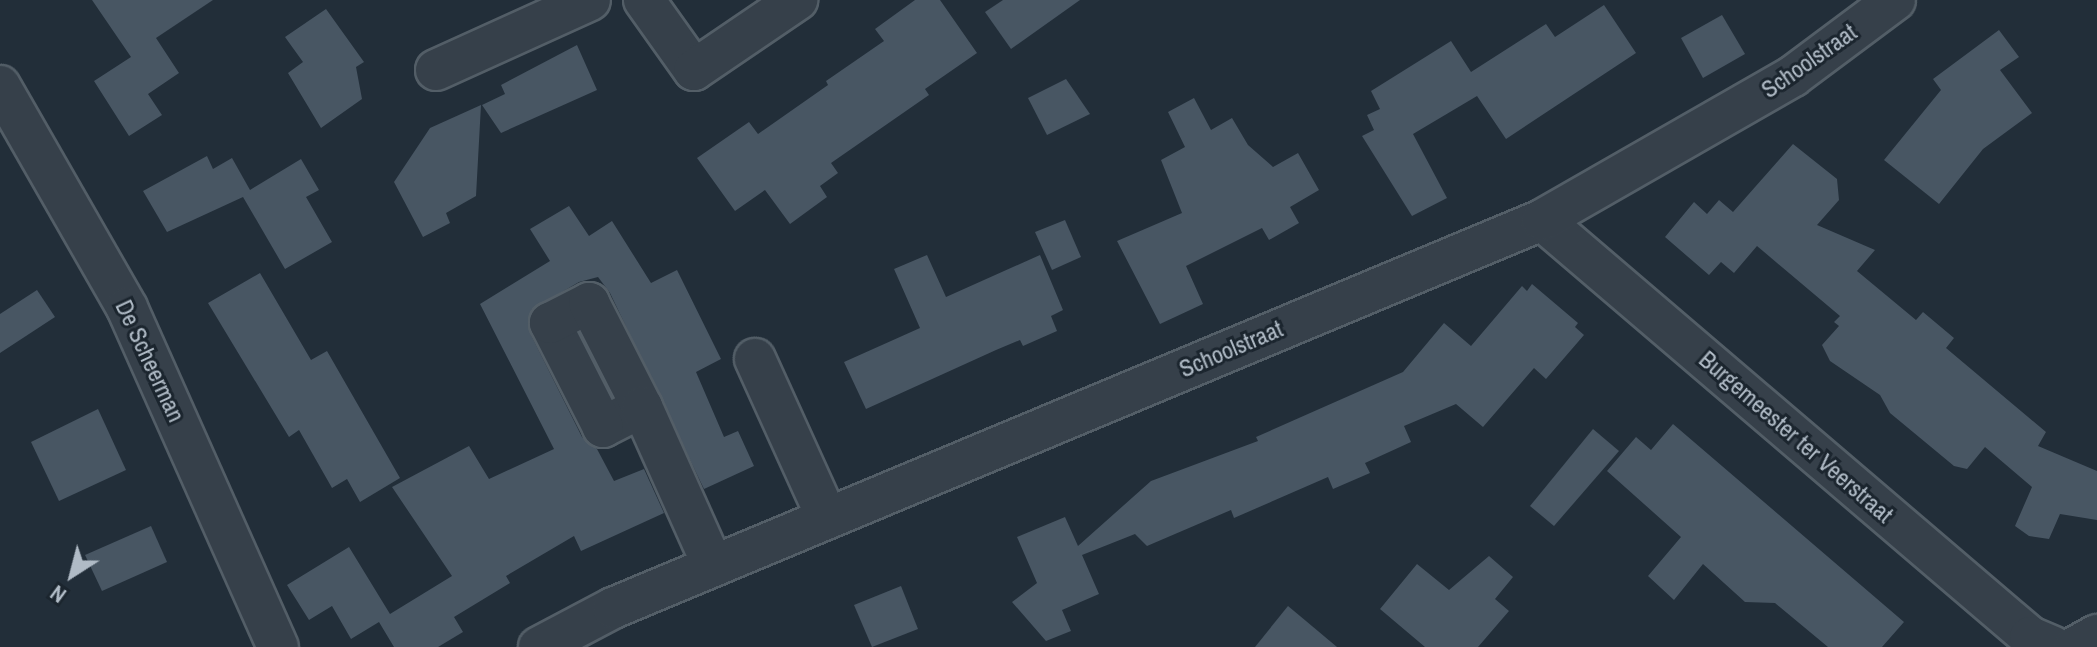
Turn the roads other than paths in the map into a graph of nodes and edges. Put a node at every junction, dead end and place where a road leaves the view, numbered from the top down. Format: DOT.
graph roads {
  1 [pos="590,0"];
  2 [pos="644,0"];
  3 [pos="797,0"];
  4 [pos="1895,0"];
  5 [pos="436,70"];
  6 [pos="0,86"];
  7 [pos="1542,220"];
  8 [pos="755,359"];
  9 [pos="642,407"];
  10 [pos="827,518"];
  11 [pos="713,566"];
  12 [pos="2097,635"];
  13 [pos="278,647"];
  14 [pos="539,647"];
  15 [pos="2053,647"];
  16 [pos="2075,647"];
  1 -- 5 [label="street"];
  2 -- 3 [label="street"];
  4 -- 7 [label="street, Schoolstraat"];
  6 -- 13 [label="street, De Scheerman"];
  7 -- 10 [label="street, Schoolstraat"];
  7 -- 15 [label="street, Burgemeester ter Veerstraat"];
  8 -- 10 [label="street"];
  9 -- 11 [label="street"];
  10 -- 11 [label="street, Schoolstraat"];
  11 -- 14 [label="street, Schoolstraat"];
  12 -- 16 [label="street"];
}
